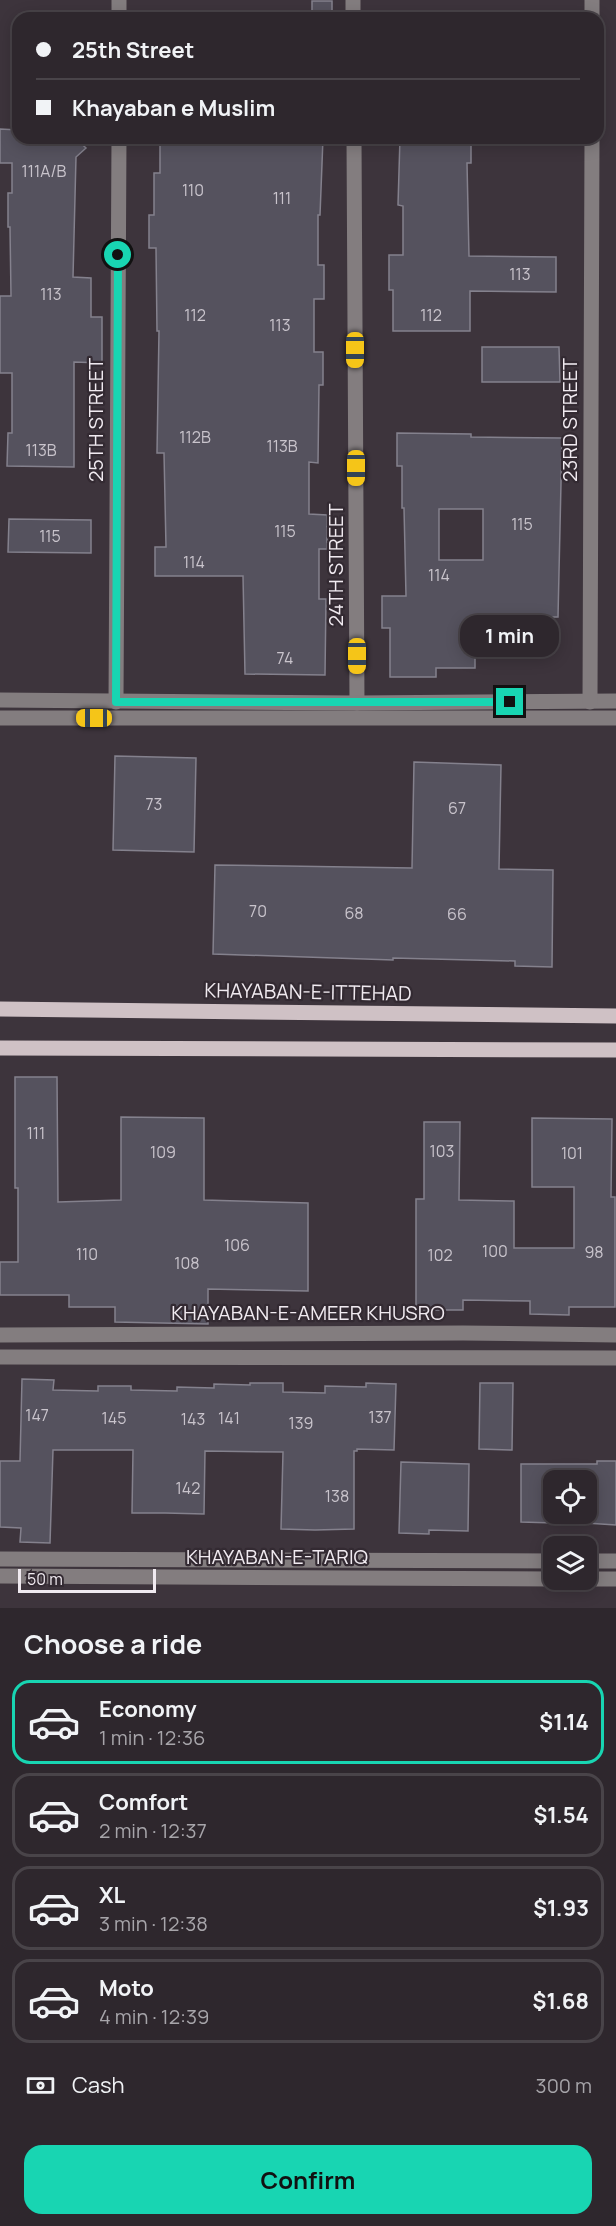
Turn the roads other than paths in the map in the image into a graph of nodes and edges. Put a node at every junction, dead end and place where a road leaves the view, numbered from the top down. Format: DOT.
graph roads {
  1 [pos="119,144"];
  2 [pos="354,144"];
  3 [pos="592,144"];
  4 [pos="0,700"];
  5 [pos="616,701"];
  6 [pos="116,702"];
  7 [pos="590,702"];
  8 [pos="357,703"];
  9 [pos="470,703"];
  10 [pos="0,718"];
  11 [pos="470,718"];
  12 [pos="616,718"];
  13 [pos="0,1009"];
  14 [pos="616,1016"];
  15 [pos="0,1048"];
  16 [pos="616,1050"];
  17 [pos="476,1334"];
  18 [pos="522,1334"];
  19 [pos="0,1335"];
  20 [pos="616,1335"];
  21 [pos="0,1356"];
  22 [pos="477,1358"];
  23 [pos="518,1358"];
  24 [pos="616,1358"];
  25 [pos="0,1559"];
  26 [pos="203,1560"];
  27 [pos="465,1561"];
  28 [pos="543,1561"];
  29 [pos="597,1561"];
  30 [pos="616,1561"];
  31 [pos="0,1576"];
  32 [pos="203,1577"];
  33 [pos="462,1579"];
  34 [pos="543,1579"];
  35 [pos="597,1579"];
  36 [pos="616,1580"];
  1 -- 6 [label="street, 25TH STREET"];
  2 -- 8 [label="street, 24TH STREET"];
  3 -- 7 [label="street, 23RD STREET"];
  4 -- 6 [label="street"];
  5 -- 7 [label="street"];
  6 -- 8 [label="street"];
  7 -- 9 [label="street"];
  8 -- 9 [label="street"];
  9 -- 11 [label="street"];
  10 -- 11 [label="street"];
  11 -- 12 [label="street"];
  13 -- 14 [label="main road, KHAYABAN-E-ITTEHAD"];
  15 -- 16 [label="main road"];
  17 -- 18 [label="street, KHAYABAN-E-AMEER KHUSRO"];
  17 -- 19 [label="street, KHAYABAN-E-AMEER KHUSRO"];
  17 -- 22 [label="street"];
  18 -- 20 [label="street, KHAYABAN-E-AMEER KHUSRO"];
  18 -- 23 [label="street"];
  21 -- 22 [label="street"];
  22 -- 23 [label="street"];
  23 -- 24 [label="street"];
  25 -- 26 [label="street, KHAYABAN-E-TARIQ"];
  26 -- 27 [label="street, KHAYABAN-E-TARIQ"];
  26 -- 32 [label="street"];
  27 -- 28 [label="street, KHAYABAN-E-TARIQ"];
  27 -- 33 [label="street"];
  29 -- 30 [label="street"];
  31 -- 32 [label="street, KHAYABAN-E-TARIQ"];
  32 -- 33 [label="street, KHAYABAN-E-TARIQ"];
  33 -- 34 [label="street, KHAYABAN-E-TARIQ"];
  35 -- 36 [label="street"];
}
